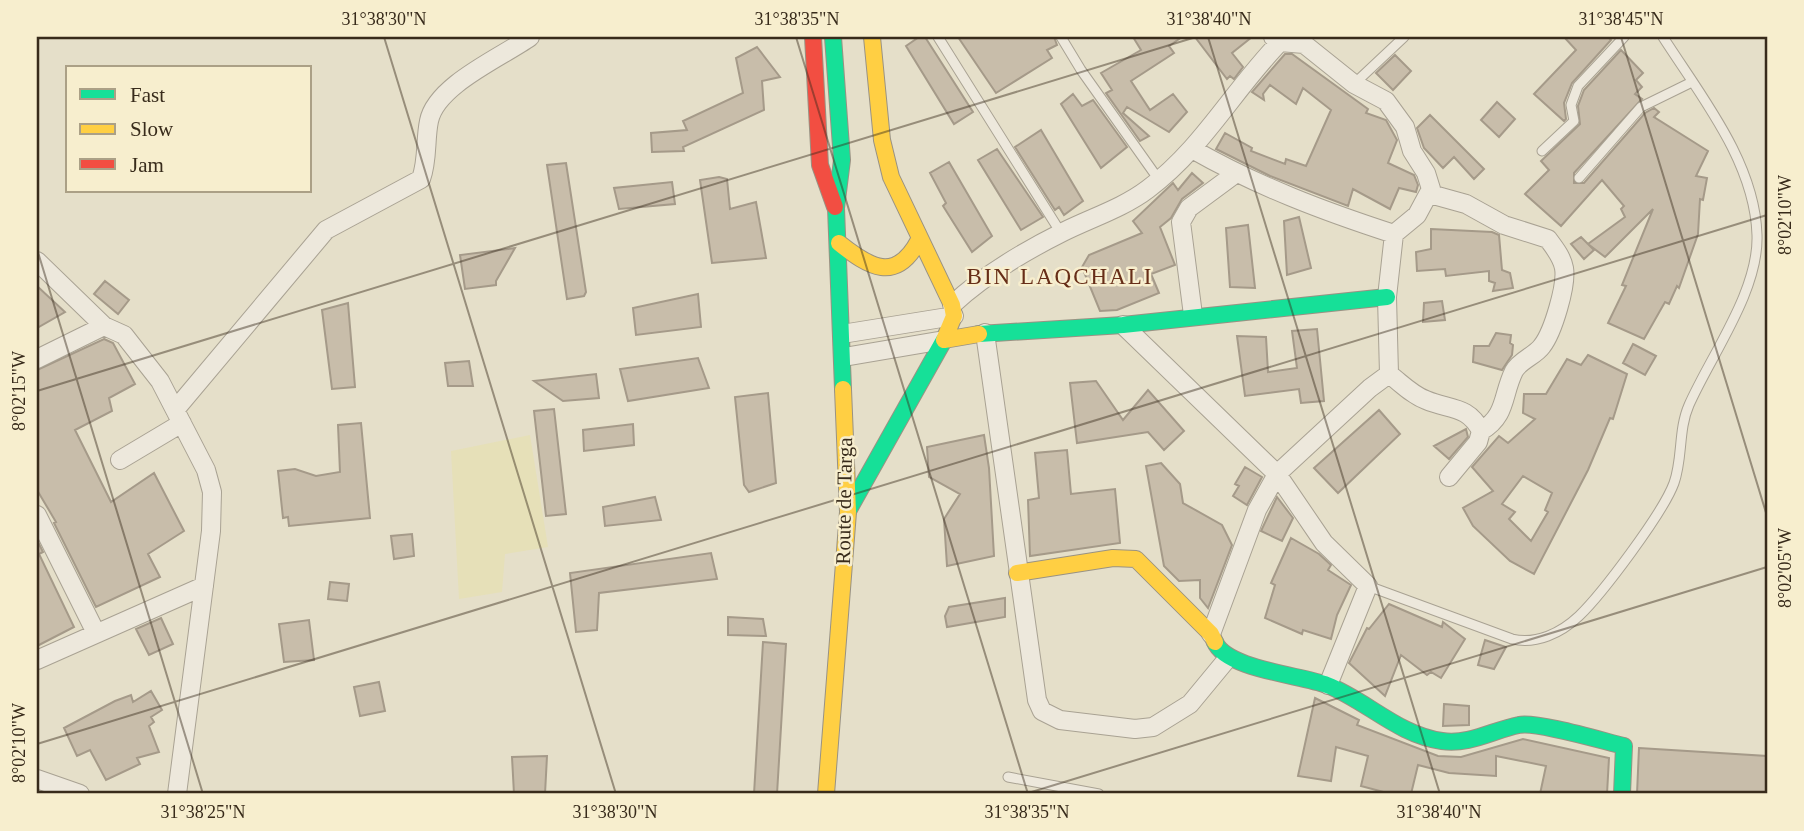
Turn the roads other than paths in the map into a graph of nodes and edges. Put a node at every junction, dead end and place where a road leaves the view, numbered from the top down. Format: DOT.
graph roads {
  1 [pos="530,37"];
  2 [pos="813,37"];
  3 [pos="833,37"];
  4 [pos="872,37"];
  5 [pos="938,37"];
  6 [pos="1061,37"];
  7 [pos="1404,37"];
  8 [pos="1624,37"];
  9 [pos="1662,37"];
  10 [pos="1277,40"];
  11 [pos="1307,40"];
  12 [pos="1692,82"];
  13 [pos="1354,84"];
  14 [pos="1192,149"];
  15 [pos="1542,151"];
  16 [pos="1236,174"];
  17 [pos="1578,178"];
  18 [pos="1159,180"];
  19 [pos="1430,194"];
  20 [pos="836,208"];
  21 [pos="1060,233"];
  22 [pos="1394,234"];
  23 [pos="919,240"];
  24 [pos="839,243"];
  25 [pos="37,261"];
  26 [pos="1387,297"];
  27 [pos="953,311"];
  28 [pos="1193,315"];
  29 [pos="1123,325"];
  30 [pos="104,326"];
  31 [pos="985,332"];
  32 [pos="842,334"];
  33 [pos="944,340"];
  34 [pos="844,358"];
  35 [pos="37,359"];
  36 [pos="1389,374"];
  37 [pos="179,416"];
  38 [pos="1481,431"];
  39 [pos="120,460"];
  40 [pos="1277,474"];
  41 [pos="1449,477"];
  42 [pos="848,512"];
  43 [pos="37,515"];
  44 [pos="1017,573"];
  45 [pos="204,586"];
  46 [pos="1368,586"];
  47 [pos="96,633"];
  48 [pos="1211,634"];
  49 [pos="1228,659"];
  50 [pos="37,660"];
  51 [pos="1328,685"];
  52 [pos="1008,777"];
  53 [pos="37,779"];
  54 [pos="1038,783"];
  55 [pos="80,794"];
  56 [pos="177,794"];
  57 [pos="826,794"];
  58 [pos="1037,794"];
  59 [pos="1099,794"];
  60 [pos="1622,794"];
  1 -- 37 [label="street"];
  2 -- 20 [label="street, Route de Targa"];
  3 -- 20 [label="street, Route de Targa"];
  4 -- 23 [label="street"];
  5 -- 21 [label="lane"];
  6 -- 18 [label="lane"];
  7 -- 13 [label="lane"];
  8 -- 15 [label="lane"];
  9 -- 12 [label="lane"];
  10 -- 11 [label="street"];
  10 -- 14 [label="street"];
  11 -- 13 [label="street"];
  12 -- 17 [label="lane"];
  12 -- 46 [label="lane"];
  13 -- 19 [label="street"];
  14 -- 16 [label="street"];
  14 -- 18 [label="street"];
  16 -- 22 [label="street"];
  16 -- 28 [label="street"];
  18 -- 21 [label="street"];
  19 -- 22 [label="street"];
  19 -- 38 [label="street"];
  20 -- 24 [label="street, Route de Targa"];
  21 -- 27 [label="street"];
  22 -- 26 [label="street"];
  23 -- 24 [label="street"];
  23 -- 27 [label="street"];
  24 -- 32 [label="street, Route de Targa"];
  25 -- 30 [label="street"];
  26 -- 28 [label="street"];
  26 -- 36 [label="street"];
  27 -- 32 [label="street"];
  27 -- 33 [label="street"];
  28 -- 29 [label="street"];
  29 -- 31 [label="street"];
  29 -- 40 [label="street"];
  30 -- 35 [label="street"];
  30 -- 37 [label="street"];
  31 -- 33 [label="street"];
  31 -- 44 [label="street"];
  32 -- 34 [label="street, Route de Targa"];
  33 -- 34 [label="street"];
  33 -- 42 [label="street"];
  34 -- 42 [label="street, Route de Targa"];
  36 -- 38 [label="street"];
  36 -- 40 [label="street"];
  37 -- 39 [label="street"];
  37 -- 45 [label="street"];
  38 -- 41 [label="street"];
  40 -- 46 [label="street"];
  40 -- 48 [label="street"];
  42 -- 57 [label="street, Route de Targa"];
  43 -- 47 [label="street"];
  44 -- 48 [label="street"];
  44 -- 49 [label="street"];
  45 -- 47 [label="street"];
  45 -- 56 [label="street"];
  46 -- 51 [label="street"];
  47 -- 50 [label="street"];
  48 -- 49 [label="street"];
  49 -- 51 [label="street"];
  51 -- 60 [label="street"];
  52 -- 54 [label="lane"];
  53 -- 55 [label="street"];
  54 -- 58 [label="lane"];
  54 -- 59 [label="lane"];
}
